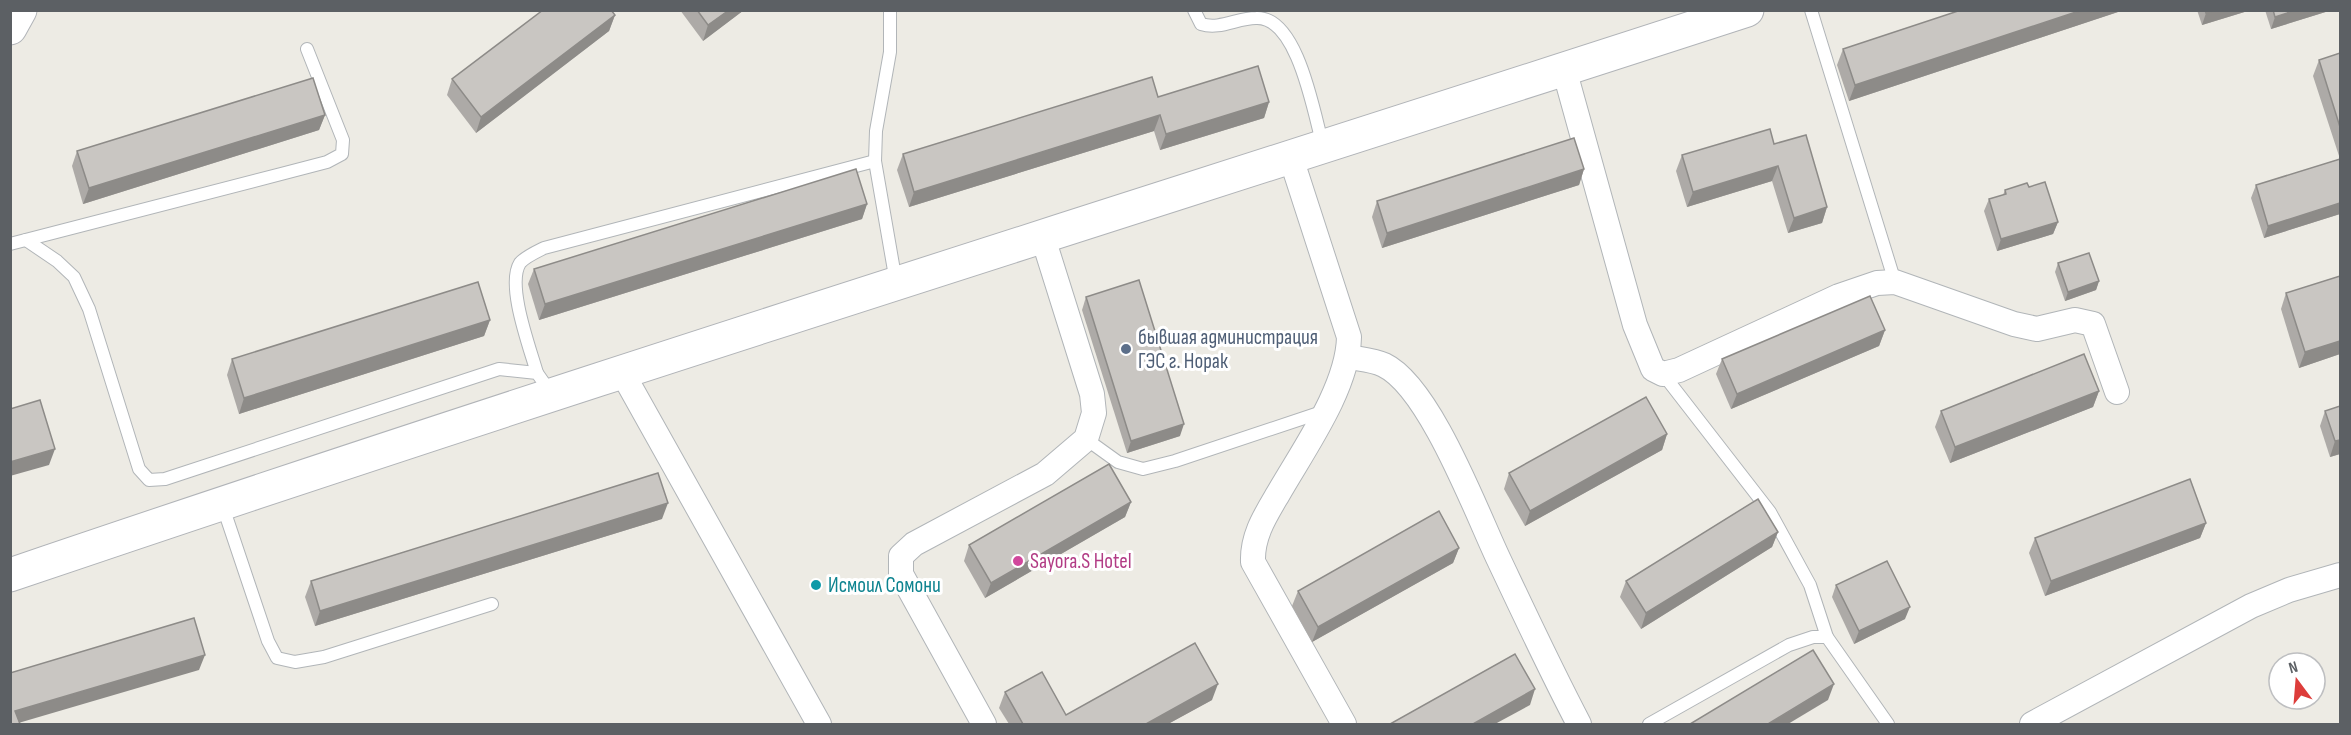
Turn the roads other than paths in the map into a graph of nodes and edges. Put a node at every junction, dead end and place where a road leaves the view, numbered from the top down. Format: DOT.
graph roads {
  1 [pos="20,10"];
  2 [pos="890,10"];
  3 [pos="1194,10"];
  4 [pos="1747,10"];
  5 [pos="1811,10"];
  6 [pos="1692,19"];
  7 [pos="10,28"];
  8 [pos="307,49"];
  9 [pos="1564,69"];
  10 [pos="1324,147"];
  11 [pos="1291,158"];
  12 [pos="875,162"];
  13 [pos="1043,238"];
  14 [pos="26,240"];
  15 [pos="10,244"];
  16 [pos="1896,282"];
  17 [pos="897,283"];
  18 [pos="1348,357"];
  19 [pos="623,374"];
  20 [pos="1663,374"];
  21 [pos="545,385"];
  22 [pos="2117,392"];
  23 [pos="1325,411"];
  24 [pos="1086,439"];
  25 [pos="222,503"];
  26 [pos="10,575"];
  27 [pos="2340,575"];
  28 [pos="492,604"];
  29 [pos="1827,637"];
  30 [pos="819,724"];
  31 [pos="984,724"];
  32 [pos="1344,724"];
  33 [pos="1578,724"];
  34 [pos="1649,724"];
  35 [pos="1888,724"];
  36 [pos="2032,724"];
  1 -- 7 [label="main road"];
  2 -- 12 [label="lane"];
  3 -- 10 [label="lane"];
  4 -- 6 [label="main road"];
  5 -- 16 [label="lane"];
  6 -- 9 [label="main road"];
  8 -- 14 [label="lane"];
  9 -- 10 [label="main road"];
  9 -- 20 [label="street"];
  10 -- 11 [label="main road"];
  11 -- 13 [label="main road"];
  11 -- 18 [label="street"];
  12 -- 17 [label="lane"];
  12 -- 21 [label="lane"];
  13 -- 17 [label="main road"];
  13 -- 24 [label="street"];
  14 -- 15 [label="lane"];
  14 -- 21 [label="lane"];
  16 -- 20 [label="street"];
  16 -- 22 [label="street"];
  17 -- 19 [label="main road"];
  18 -- 23 [label="street"];
  18 -- 33 [label="street"];
  19 -- 21 [label="main road"];
  19 -- 30 [label="street"];
  20 -- 29 [label="lane"];
  21 -- 25 [label="main road"];
  23 -- 24 [label="lane"];
  23 -- 32 [label="street"];
  24 -- 31 [label="street"];
  25 -- 26 [label="main road"];
  25 -- 28 [label="lane"];
  27 -- 36 [label="street"];
  29 -- 34 [label="lane"];
  29 -- 35 [label="lane"];
}
